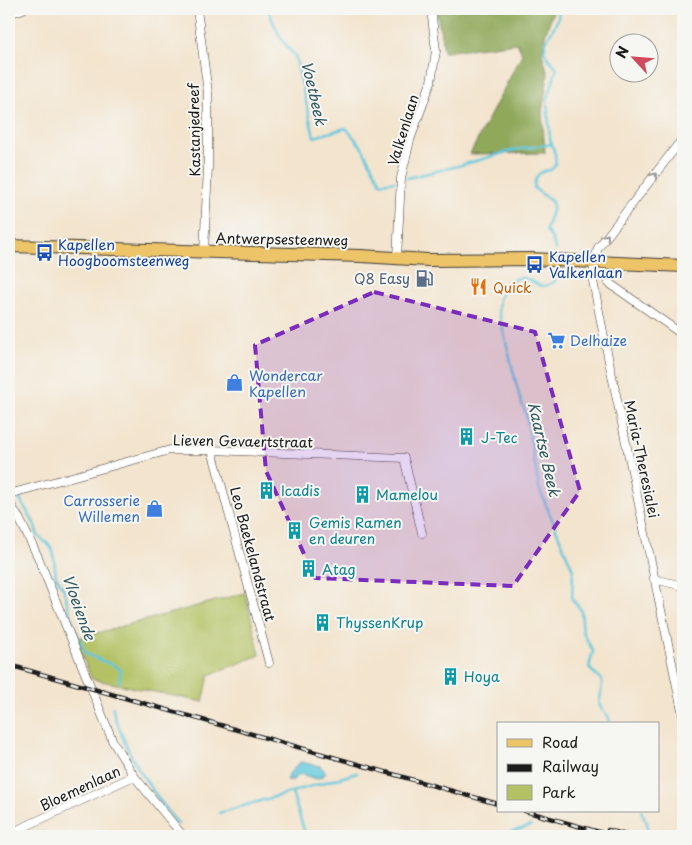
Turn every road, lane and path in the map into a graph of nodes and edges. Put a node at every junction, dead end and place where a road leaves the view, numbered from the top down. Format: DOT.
graph roads {
  1 [pos="23,9"];
  2 [pos="197,9"];
  3 [pos="431,9"];
  4 [pos="9,14"];
  5 [pos="683,138"];
  6 [pos="9,246"];
  7 [pos="204,252"];
  8 [pos="397,259"];
  9 [pos="594,262"];
  10 [pos="683,266"];
  11 [pos="609,283"];
  12 [pos="683,335"];
  13 [pos="212,450"];
  14 [pos="9,494"];
  15 [pos="9,502"];
  16 [pos="422,533"];
  17 [pos="654,579"];
  18 [pos="683,586"];
  19 [pos="269,664"];
  20 [pos="683,715"];
  21 [pos="134,776"];
  22 [pos="9,834"];
  23 [pos="183,836"];
  1 -- 4 [label="street"];
  2 -- 7 [label="street, Kastanjedreef"];
  3 -- 8 [label="street, Valkenlaan"];
  9 -- 5 [label="street, Maria-Theresialei, one-way"];
  6 -- 7 [label="main road, Antwerpsesteenweg"];
  7 -- 8 [label="main road, Antwerpsesteenweg"];
  8 -- 9 [label="main road, Antwerpsesteenweg"];
  9 -- 10 [label="main road, Antwerpsesteenweg"];
  9 -- 17 [label="street, Maria-Theresialei"];
  11 -- 12 [label="street"];
  13 -- 14 [label="street, Lieven Gevaertstraat"];
  13 -- 16 [label="street, Lieven Gevaertstraat"];
  13 -- 19 [label="street, Leo Baekelandstraat"];
  15 -- 21 [label="street"];
  17 -- 18 [label="street"];
  17 -- 20 [label="street, Maria-Theresialei"];
  21 -- 22 [label="street, Bloemenlaan"];
  21 -- 23 [label="street"];
}
